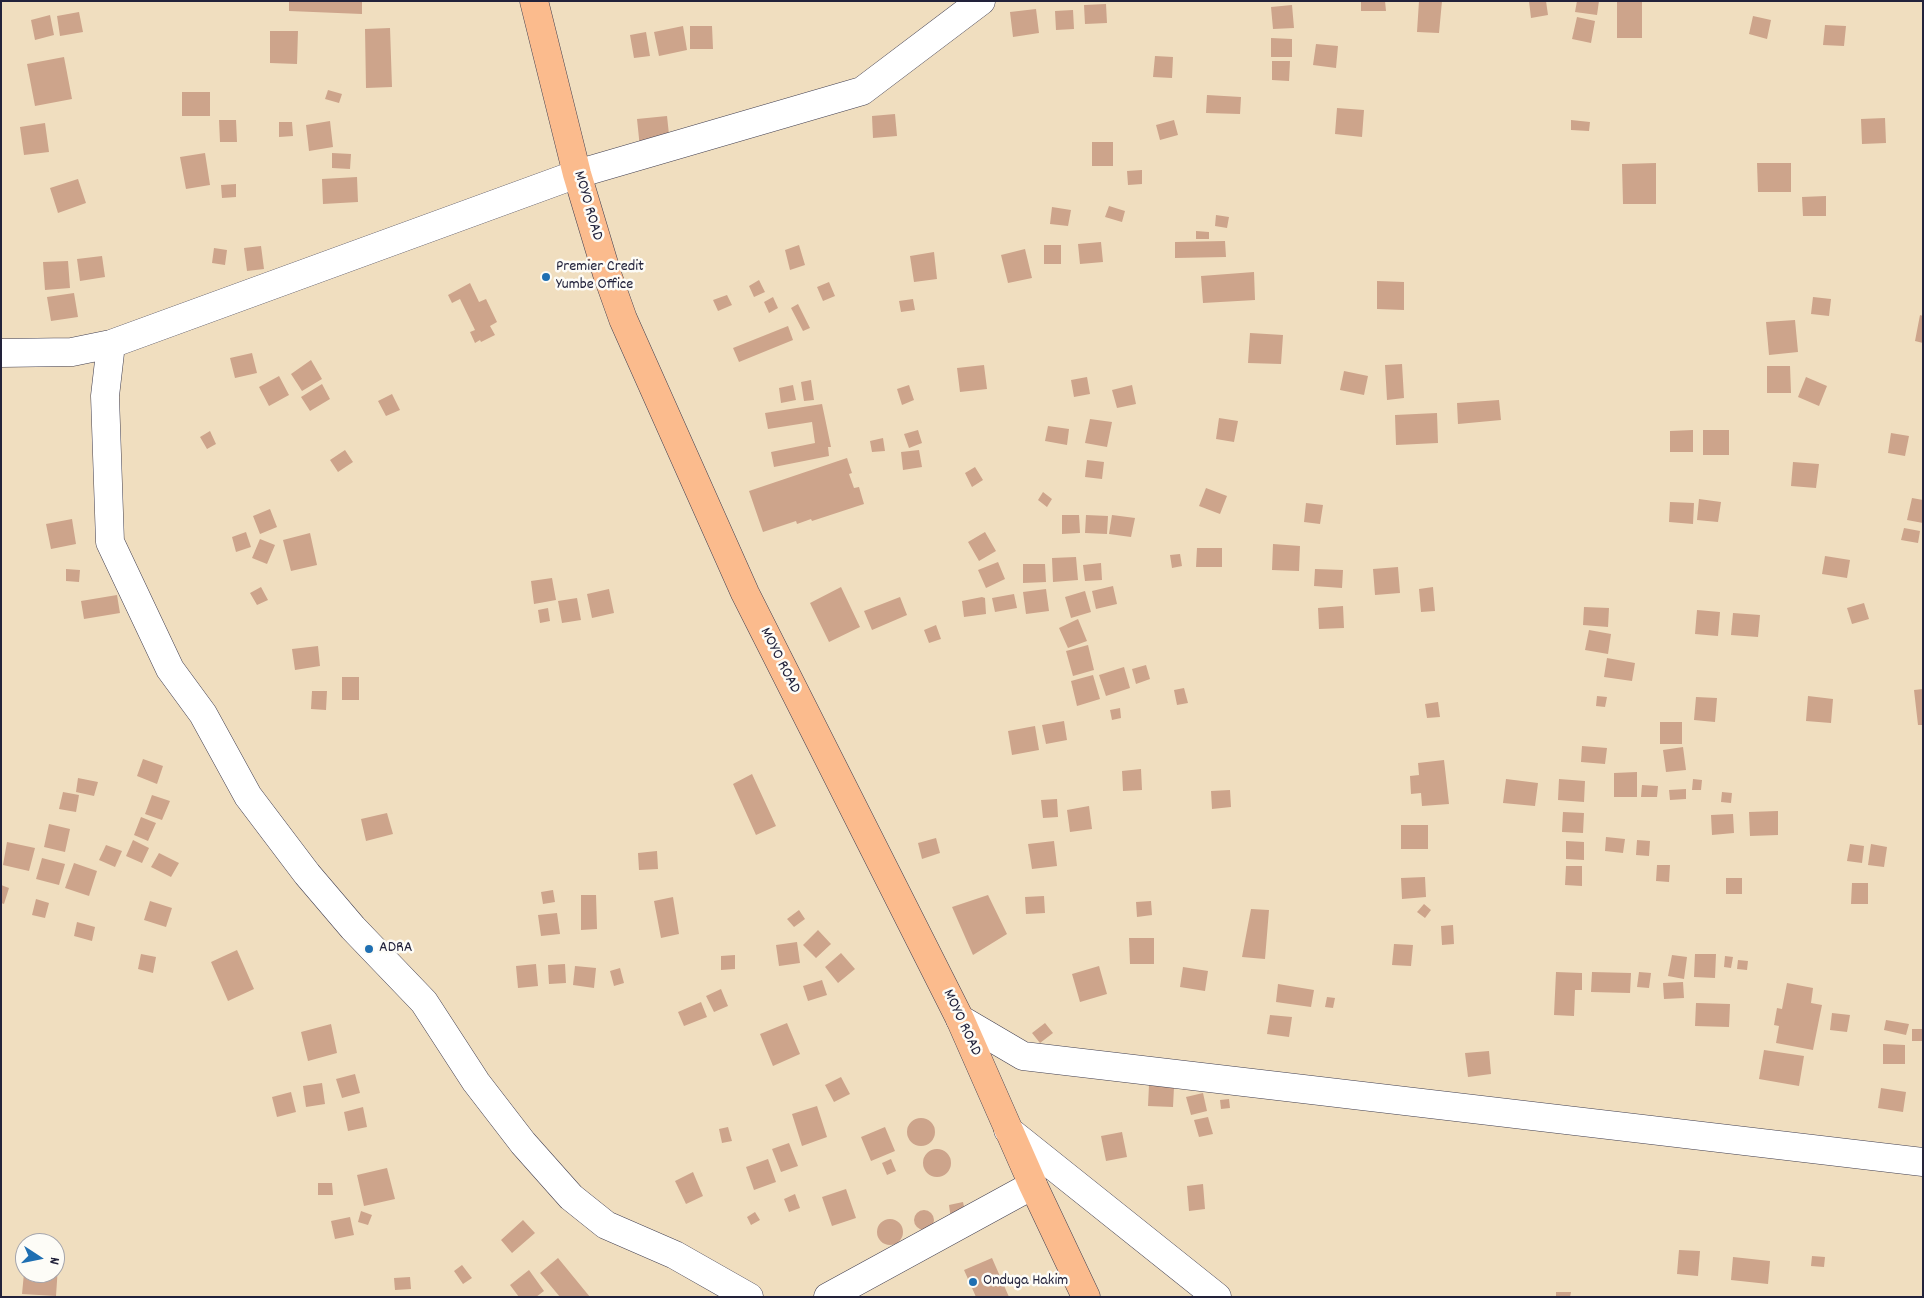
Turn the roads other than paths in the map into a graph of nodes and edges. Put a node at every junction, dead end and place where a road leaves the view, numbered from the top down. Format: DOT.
graph roads {
  1 [pos="534,1"];
  2 [pos="981,1"];
  3 [pos="577,174"];
  4 [pos="112,344"];
  5 [pos="72,352"];
  6 [pos="1,353"];
  7 [pos="105,396"];
  8 [pos="960,1019"];
  9 [pos="1008,1130"];
  10 [pos="1923,1162"];
  11 [pos="1033,1185"];
  12 [pos="750,1297"];
  13 [pos="828,1297"];
  14 [pos="1086,1297"];
  15 [pos="1217,1297"];
  1 -- 3 [label="main road, MOYO ROAD"];
  2 -- 3 [label="street"];
  3 -- 4 [label="street"];
  3 -- 8 [label="main road, MOYO ROAD"];
  4 -- 5 [label="street"];
  4 -- 7 [label="street"];
  5 -- 6 [label="street"];
  5 -- 7 [label="street"];
  7 -- 12 [label="street"];
  8 -- 9 [label="main road, MOYO ROAD"];
  8 -- 10 [label="street"];
  9 -- 11 [label="main road, MOYO ROAD"];
  9 -- 15 [label="street"];
  11 -- 13 [label="street"];
  11 -- 14 [label="main road, MOYO ROAD"];
}
